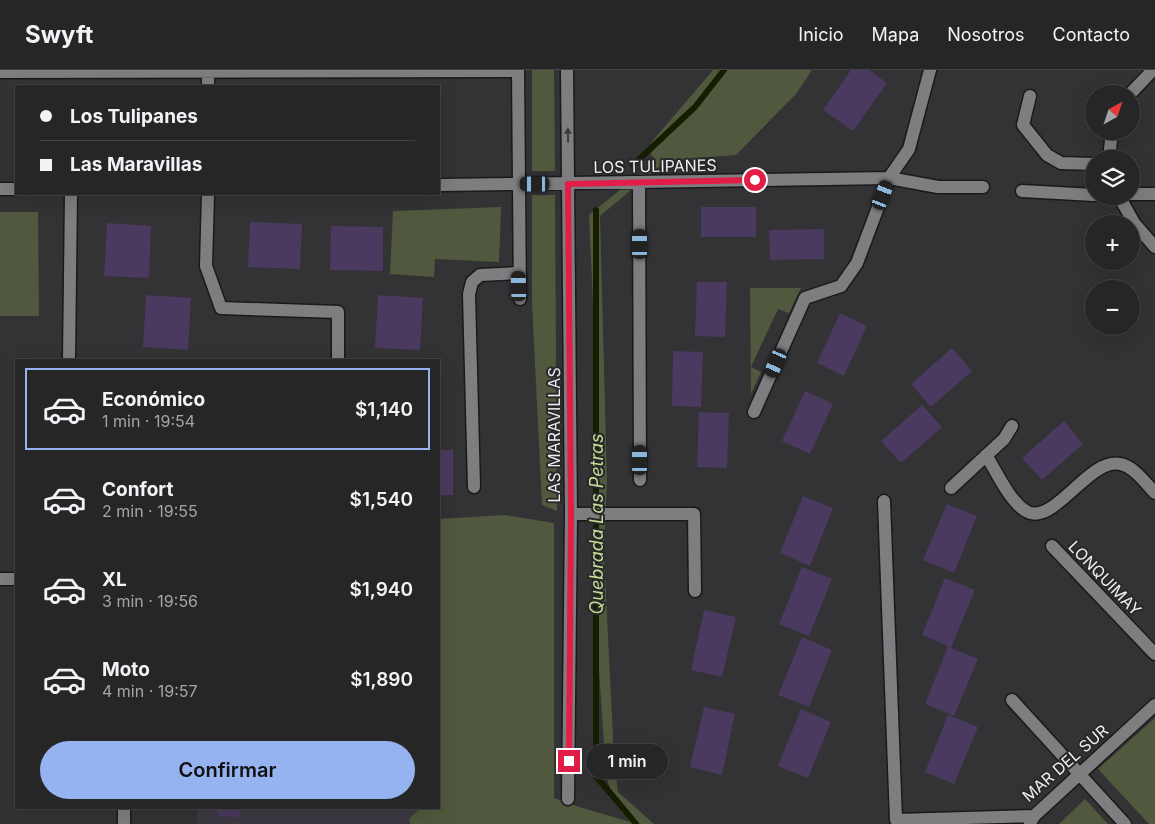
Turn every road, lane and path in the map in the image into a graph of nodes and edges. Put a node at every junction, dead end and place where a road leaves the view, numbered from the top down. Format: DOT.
graph roads {
  1 [pos="518,70"];
  2 [pos="567,70"];
  3 [pos="930,70"];
  4 [pos="1153,70"];
  5 [pos="208,71"];
  6 [pos="0,72"];
  7 [pos="208,85"];
  8 [pos="1139,85"];
  9 [pos="1030,96"];
  10 [pos="1085,164"];
  11 [pos="889,178"];
  12 [pos="639,182"];
  13 [pos="519,184"];
  14 [pos="568,184"];
  15 [pos="440,185"];
  16 [pos="982,187"];
  17 [pos="0,189"];
  18 [pos="15,189"];
  19 [pos="1022,191"];
  20 [pos="1085,194"];
  21 [pos="1140,194"];
  22 [pos="1155,194"];
  23 [pos="71,195"];
  24 [pos="208,195"];
  25 [pos="1124,205"];
  26 [pos="1155,247"];
  27 [pos="519,273"];
  28 [pos="520,299"];
  29 [pos="69,359"];
  30 [pos="338,359"];
  31 [pos="754,412"];
  32 [pos="1012,426"];
  33 [pos="986,455"];
  34 [pos="640,480"];
  35 [pos="474,488"];
  36 [pos="951,488"];
  37 [pos="1155,493"];
  38 [pos="884,501"];
  39 [pos="571,514"];
  40 [pos="1052,546"];
  41 [pos="0,579"];
  42 [pos="15,579"];
  43 [pos="695,591"];
  44 [pos="1155,654"];
  45 [pos="1012,700"];
  46 [pos="1155,705"];
  47 [pos="1079,774"];
  48 [pos="568,799"];
  49 [pos="124,809"];
  50 [pos="1032,820"];
  51 [pos="124,824"];
  52 [pos="1125,824"];
  1 -- 5 [label="street"];
  1 -- 13 [label="street"];
  14 -- 2 [label="street, LAS MARAVILLAS, one-way"];
  3 -- 11 [label="street"];
  4 -- 8 [label="street"];
  5 -- 6 [label="street"];
  5 -- 7 [label="street"];
  9 -- 10 [label="street"];
  11 -- 12 [label="street, LOS TULIPANES"];
  11 -- 16 [label="street, LOS TULIPANES"];
  11 -- 31 [label="street"];
  12 -- 14 [label="street, LOS TULIPANES"];
  12 -- 34 [label="street"];
  13 -- 14 [label="street, LOS TULIPANES"];
  13 -- 15 [label="street, LOS TULIPANES"];
  13 -- 27 [label="street"];
  14 -- 39 [label="street, LAS MARAVILLAS"];
  17 -- 18 [label="street"];
  19 -- 20 [label="street"];
  21 -- 22 [label="street"];
  23 -- 29 [label="street"];
  24 -- 30 [label="street"];
  25 -- 26 [label="street"];
  27 -- 28 [label="street"];
  27 -- 35 [label="street"];
  32 -- 33 [label="street"];
  33 -- 36 [label="street"];
  33 -- 37 [label="street"];
  38 -- 50 [label="street, MAR DEL SUR"];
  39 -- 43 [label="street"];
  39 -- 48 [label="street, LAS MARAVILLAS"];
  40 -- 44 [label="street, LONQUIMAY"];
  41 -- 42 [label="street"];
  45 -- 47 [label="street"];
  46 -- 47 [label="street, MAR DEL SUR"];
  47 -- 50 [label="street, MAR DEL SUR"];
  47 -- 52 [label="street"];
  49 -- 51 [label="street"];
}
